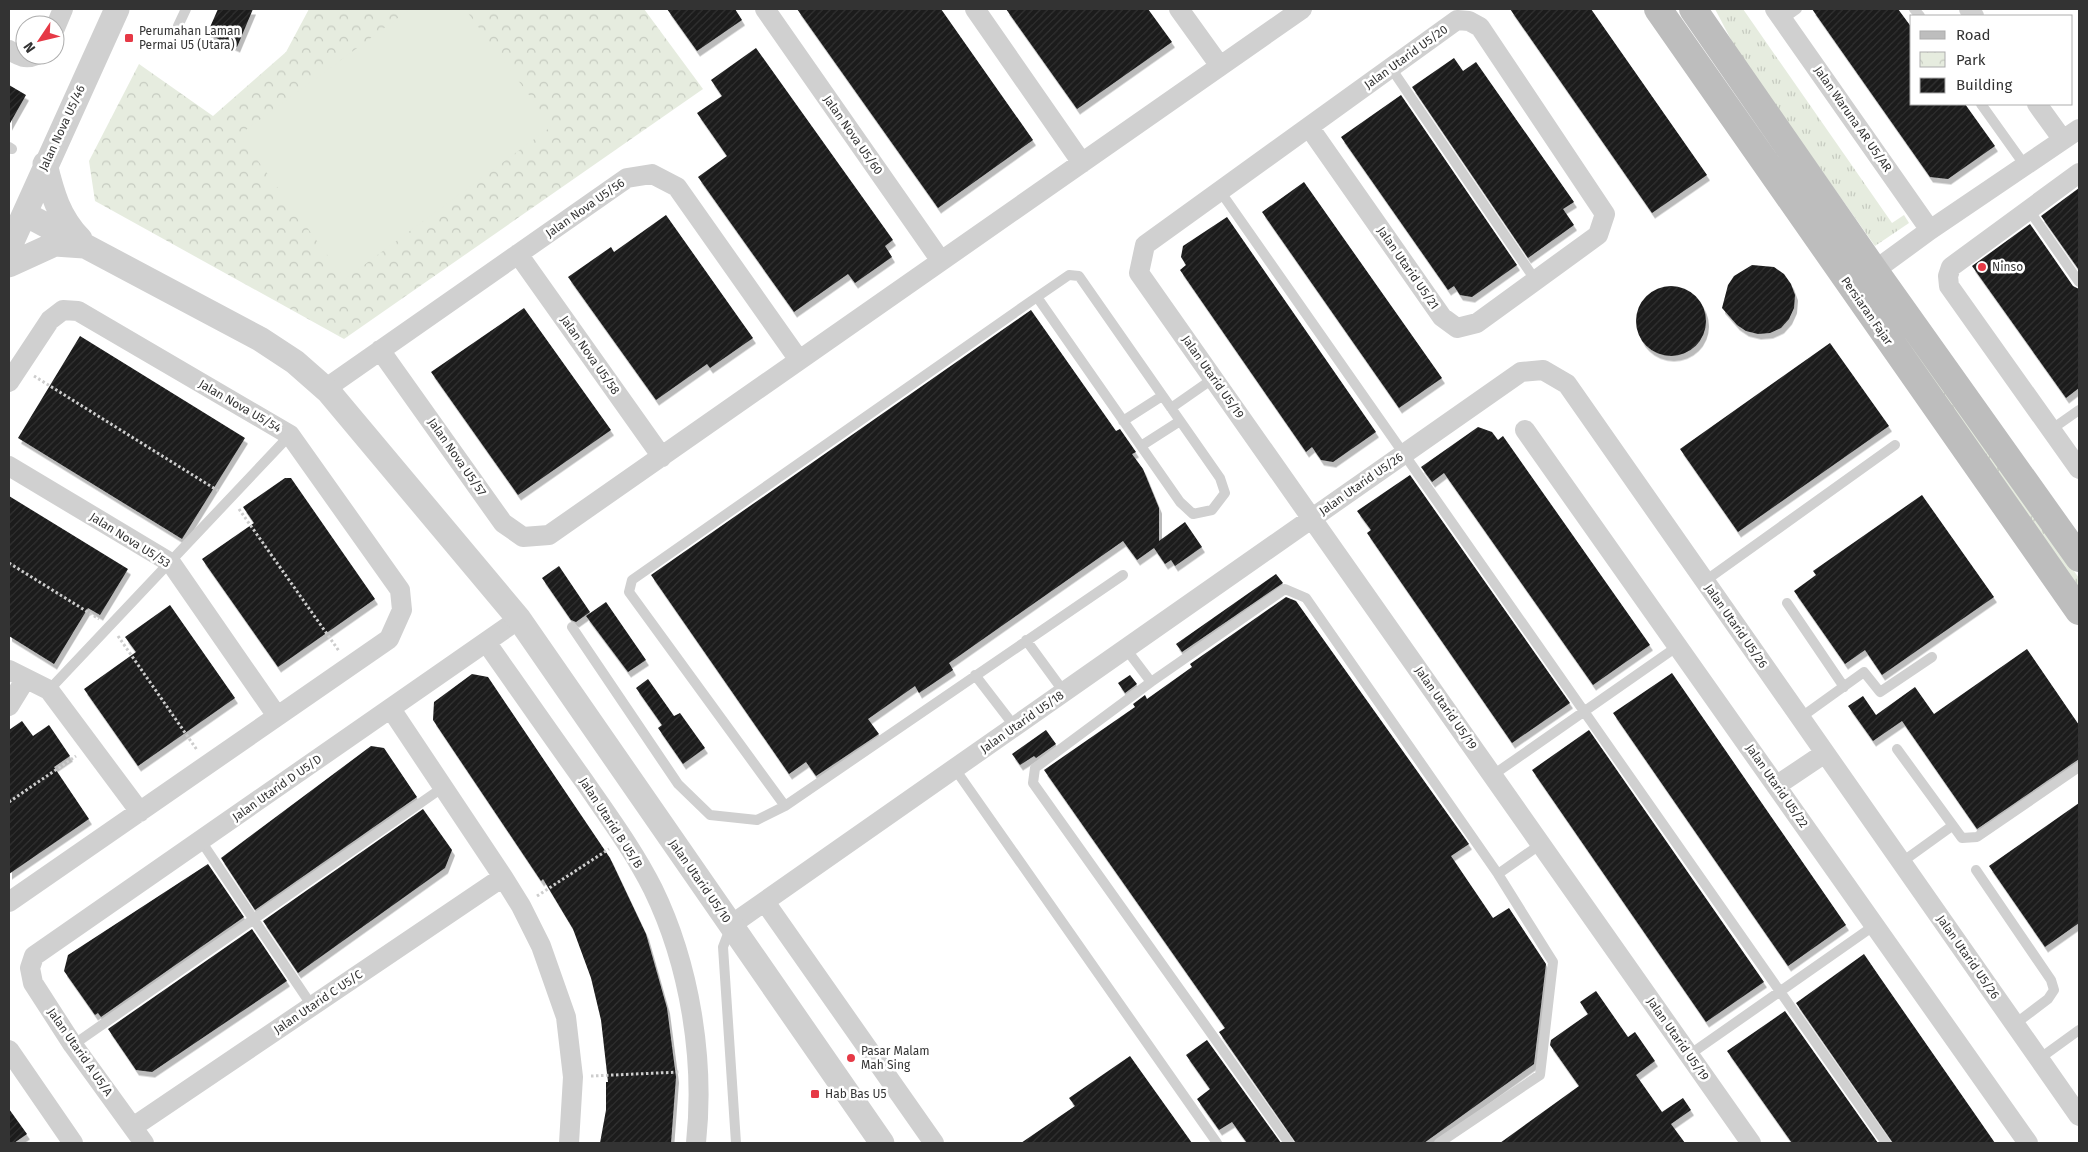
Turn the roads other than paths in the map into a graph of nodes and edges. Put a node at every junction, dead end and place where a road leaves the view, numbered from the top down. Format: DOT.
graph roads {
  1 [pos="117,9"];
  2 [pos="186,9"];
  3 [pos="765,9"];
  4 [pos="974,9"];
  5 [pos="1179,9"];
  6 [pos="1302,9"];
  7 [pos="1658,9"];
  8 [pos="1694,9"];
  9 [pos="1785,12"];
  10 [pos="178,26"];
  11 [pos="1220,66"];
  12 [pos="1391,68"];
  13 [pos="1982,105"];
  14 [pos="2038,105"];
  15 [pos="1309,127"];
  16 [pos="2071,135"];
  17 [pos="1082,163"];
  18 [pos="45,164"];
  19 [pos="2026,167"];
  20 [pos="2079,173"];
  21 [pos="1220,191"];
  22 [pos="2029,210"];
  23 [pos="25,214"];
  24 [pos="1930,230"];
  25 [pos="87,246"];
  26 [pos="9,248"];
  27 [pos="518,254"];
  28 [pos="942,261"];
  29 [pos="9,265"];
  30 [pos="1874,270"];
  31 [pos="1139,273"];
  32 [pos="1536,281"];
  33 [pos="2079,282"];
  34 [pos="1851,287"];
  35 [pos="1037,297"];
  36 [pos="380,350"];
  37 [pos="799,360"];
  38 [pos="14,374"];
  39 [pos="1214,378"];
  40 [pos="325,388"];
  41 [pos="1162,396"];
  42 [pos="1171,408"];
  43 [pos="2079,410"];
  44 [pos="1180,421"];
  45 [pos="1123,422"];
  46 [pos="2052,429"];
  47 [pos="1525,430"];
  48 [pos="290,435"];
  49 [pos="1895,445"];
  50 [pos="1141,446"];
  51 [pos="1403,454"];
  52 [pos="662,457"];
  53 [pos="9,466"];
  54 [pos="2079,469"];
  55 [pos="1312,518"];
  56 [pos="2079,558"];
  57 [pos="171,563"];
  58 [pos="1123,575"];
  59 [pos="1705,581"];
  60 [pos="1787,603"];
  61 [pos="2079,611"];
  62 [pos="519,619"];
  63 [pos="572,627"];
  64 [pos="1026,640"];
  65 [pos="486,642"];
  66 [pos="1678,646"];
  67 [pos="1126,649"];
  68 [pos="1932,656"];
  69 [pos="17,675"];
  70 [pos="975,675"];
  71 [pos="1151,682"];
  72 [pos="1844,686"];
  73 [pos="49,690"];
  74 [pos="1064,692"];
  75 [pos="9,706"];
  76 [pos="391,709"];
  77 [pos="1584,712"];
  78 [pos="277,716"];
  79 [pos="1800,718"];
  80 [pos="1015,727"];
  81 [pos="1897,749"];
  82 [pos="1825,753"];
  83 [pos="2079,767"];
  84 [pos="955,769"];
  85 [pos="1493,775"];
  86 [pos="1776,786"];
  87 [pos="442,788"];
  88 [pos="785,806"];
  89 [pos="140,812"];
  90 [pos="1952,826"];
  91 [pos="201,840"];
  92 [pos="1542,844"];
  93 [pos="1902,862"];
  94 [pos="1976,870"];
  95 [pos="1498,874"];
  96 [pos="503,877"];
  97 [pos="9,902"];
  98 [pos="765,902"];
  99 [pos="254,920"];
  100 [pos="1874,925"];
  101 [pos="731,926"];
  102 [pos="34,956"];
  103 [pos="1780,991"];
  104 [pos="312,1006"];
  105 [pos="2015,1024"];
  106 [pos="2079,1030"];
  107 [pos="73,1045"];
  108 [pos="9,1050"];
  109 [pos="1689,1055"];
  110 [pos="2039,1059"];
  111 [pos="2079,1116"];
  112 [pos="138,1135"];
  113 [pos="73,1143"];
  114 [pos="569,1143"];
  115 [pos="696,1143"];
  116 [pos="736,1143"];
  117 [pos="882,1143"];
  118 [pos="934,1143"];
  119 [pos="1217,1143"];
  120 [pos="1289,1143"];
  121 [pos="1439,1143"];
  122 [pos="1751,1143"];
  123 [pos="1886,1143"];
  124 [pos="2028,1143"];
  1 -- 18 [label="street, Jalan Nova U5/46"];
  2 -- 10 [label="lane"];
  3 -- 28 [label="street, Jalan Nova U5/60"];
  4 -- 17 [label="street"];
  5 -- 11 [label="street"];
  6 -- 11 [label="street"];
  7 -- 34 [label="main road, Persiaran Fajar"];
  8 -- 30 [label="main road"];
  9 -- 24 [label="street, Jalan Waruna AR U5/AR"];
  11 -- 17 [label="street"];
  12 -- 15 [label="street, Jalan Utarid U5/20"];
  12 -- 32 [label="lane"];
  12 -- 32 [label="street, Jalan Utarid U5/20"];
  13 -- 19 [label="lane"];
  14 -- 16 [label="street"];
  15 -- 21 [label="street, Jalan Utarid U5/20"];
  15 -- 32 [label="street, Jalan Utarid U5/21"];
  16 -- 19 [label="street"];
  17 -- 28 [label="street"];
  18 -- 23 [label="street, Jalan Nova U5/46"];
  18 -- 25 [label="street"];
  19 -- 24 [label="street"];
  20 -- 22 [label="street"];
  21 -- 31 [label="street, Jalan Utarid U5/20"];
  21 -- 51 [label="lane"];
  22 -- 33 [label="lane"];
  22 -- 46 [label="street"];
  23 -- 25 [label="street"];
  23 -- 26 [label="street, Jalan Nova U5/46"];
  24 -- 30 [label="street"];
  25 -- 29 [label="street"];
  25 -- 40 [label="street, Jalan Utarid U5/10"];
  27 -- 36 [label="street, Jalan Nova U5/56"];
  27 -- 37 [label="street, Jalan Nova U5/56"];
  27 -- 52 [label="street, Jalan Nova U5/58"];
  28 -- 37 [label="street"];
  30 -- 34 [label="street"];
  30 -- 56 [label="main road"];
  31 -- 39 [label="street, Jalan Utarid U5/19"];
  34 -- 61 [label="main road, Persiaran Fajar"];
  35 -- 41 [label="lane"];
  35 -- 45 [label="lane"];
  35 -- 88 [label="lane"];
  36 -- 40 [label="street, Jalan Nova U5/56"];
  36 -- 52 [label="street, Jalan Nova U5/57"];
  37 -- 52 [label="street"];
  38 -- 48 [label="street, Jalan Nova U5/54"];
  39 -- 42 [label="lane"];
  39 -- 55 [label="street, Jalan Utarid U5/19"];
  40 -- 62 [label="street, Jalan Utarid U5/10"];
  41 -- 42 [label="lane"];
  41 -- 45 [label="lane"];
  42 -- 44 [label="lane"];
  43 -- 46 [label="lane"];
  44 -- 50 [label="lane"];
  44 -- 50 [label="lane"];
  45 -- 50 [label="lane"];
  46 -- 54 [label="street"];
  47 -- 66 [label="street, Jalan Utarid U5/22"];
  48 -- 57 [label="lane"];
  48 -- 78 [label="street, Jalan Nova U5/54"];
  49 -- 59 [label="lane"];
  51 -- 55 [label="street, Jalan Utarid U5/26"];
  51 -- 59 [label="street, Jalan Utarid U5/26"];
  51 -- 77 [label="lane"];
  53 -- 57 [label="street, Jalan Nova U5/53"];
  55 -- 67 [label="street, Jalan Utarid U5/18"];
  55 -- 85 [label="street, Jalan Utarid U5/19"];
  57 -- 73 [label="lane"];
  57 -- 78 [label="street, Jalan Nova U5/53"];
  58 -- 64 [label="lane"];
  59 -- 79 [label="street, Jalan Utarid U5/26"];
  60 -- 72 [label="lane"];
  62 -- 65 [label="street, Jalan Utarid D U5/D"];
  62 -- 101 [label="street, Jalan Utarid U5/10"];
  63 -- 88 [label="lane"];
  64 -- 70 [label="lane"];
  64 -- 74 [label="lane"];
  65 -- 76 [label="street, Jalan Utarid D U5/D"];
  65 -- 115 [label="street, Jalan Utarid B U5/B"];
  66 -- 77 [label="lane"];
  66 -- 86 [label="street, Jalan Utarid U5/22"];
  67 -- 71 [label="lane"];
  67 -- 74 [label="street, Jalan Utarid U5/18"];
  68 -- 72 [label="lane"];
  69 -- 73 [label="street"];
  69 -- 75 [label="street"];
  70 -- 80 [label="lane"];
  70 -- 88 [label="lane"];
  71 -- 95 [label="lane"];
  71 -- 120 [label="lane"];
  72 -- 79 [label="lane"];
  73 -- 89 [label="street"];
  74 -- 80 [label="street, Jalan Utarid U5/18"];
  76 -- 87 [label="street"];
  76 -- 91 [label="street, Jalan Utarid D U5/D"];
  77 -- 85 [label="lane"];
  77 -- 103 [label="lane"];
  78 -- 89 [label="street"];
  79 -- 82 [label="street, Jalan Utarid U5/26"];
  80 -- 84 [label="street, Jalan Utarid U5/18"];
  81 -- 90 [label="lane"];
  82 -- 86 [label="street"];
  82 -- 93 [label="street, Jalan Utarid U5/26"];
  83 -- 90 [label="lane"];
  84 -- 98 [label="street, Jalan Utarid U5/18"];
  84 -- 119 [label="lane"];
  85 -- 92 [label="street, Jalan Utarid U5/19"];
  86 -- 100 [label="street, Jalan Utarid U5/22"];
  87 -- 96 [label="street"];
  87 -- 99 [label="lane"];
  89 -- 97 [label="street"];
  90 -- 93 [label="lane"];
  91 -- 99 [label="lane"];
  91 -- 102 [label="street, Jalan Utarid D U5/D"];
  92 -- 95 [label="lane"];
  92 -- 109 [label="street, Jalan Utarid U5/19"];
  93 -- 105 [label="street, Jalan Utarid U5/26"];
  94 -- 105 [label="lane"];
  95 -- 121 [label="lane"];
  96 -- 104 [label="street, Jalan Utarid C U5/C"];
  96 -- 114 [label="street"];
  98 -- 101 [label="street, Jalan Utarid U5/18"];
  98 -- 118 [label="street"];
  99 -- 104 [label="lane"];
  99 -- 107 [label="lane"];
  100 -- 103 [label="lane"];
  100 -- 124 [label="street, Jalan Utarid U5/22"];
  101 -- 116 [label="lane"];
  101 -- 117 [label="street, Jalan Utarid U5/10"];
  102 -- 107 [label="street, Jalan Utarid A U5/A"];
  103 -- 109 [label="lane"];
  103 -- 123 [label="lane"];
  104 -- 112 [label="street, Jalan Utarid C U5/C"];
  105 -- 110 [label="street, Jalan Utarid U5/26"];
  106 -- 110 [label="lane"];
  107 -- 112 [label="street, Jalan Utarid A U5/A"];
  108 -- 113 [label="street"];
  109 -- 122 [label="street, Jalan Utarid U5/19"];
  110 -- 111 [label="street, Jalan Utarid U5/26"];
}
